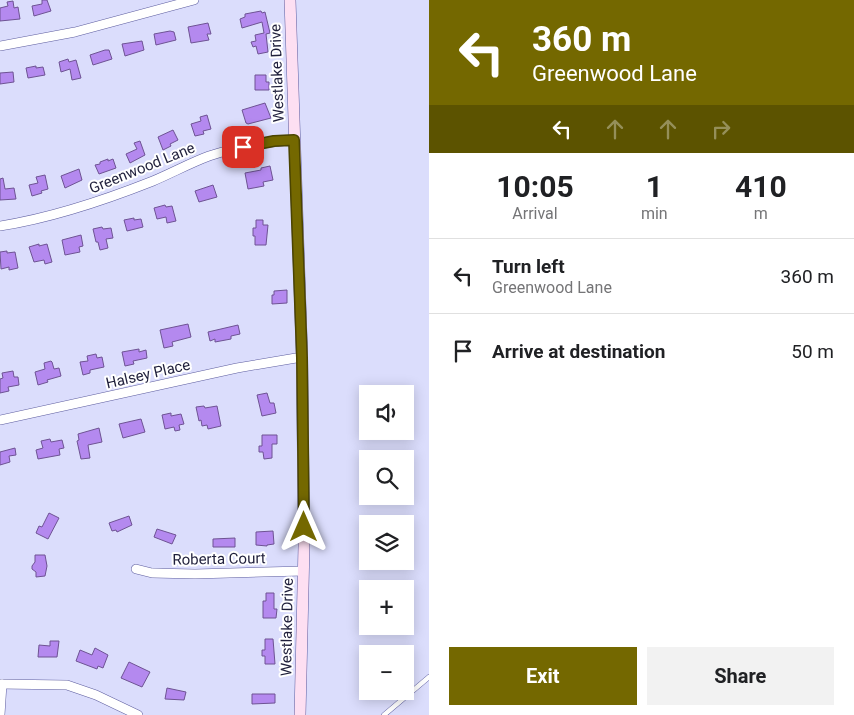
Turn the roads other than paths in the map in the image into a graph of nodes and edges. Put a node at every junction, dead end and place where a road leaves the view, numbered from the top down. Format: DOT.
graph roads {
  1 [pos="194,0"];
  2 [pos="290,0"];
  3 [pos="0,46"];
  4 [pos="294,140"];
  5 [pos="0,226"];
  6 [pos="302,358"];
  7 [pos="0,420"];
  8 [pos="136,569"];
  9 [pos="303,571"];
  10 [pos="429,677"];
  11 [pos="1,684"];
  12 [pos="0,715"];
  13 [pos="138,715"];
  14 [pos="300,715"];
  15 [pos="384,715"];
  1 -- 3 [label="street"];
  2 -- 4 [label="street, Westlake Drive"];
  4 -- 5 [label="street, Greenwood Lane"];
  4 -- 6 [label="street, Westlake Drive"];
  6 -- 7 [label="street, Halsey Place"];
  6 -- 9 [label="street, Westlake Drive"];
  8 -- 9 [label="street, Roberta Court"];
  9 -- 14 [label="street, Westlake Drive"];
  10 -- 15 [label="lane"];
  11 -- 12 [label="street"];
  11 -- 13 [label="street"];
}
